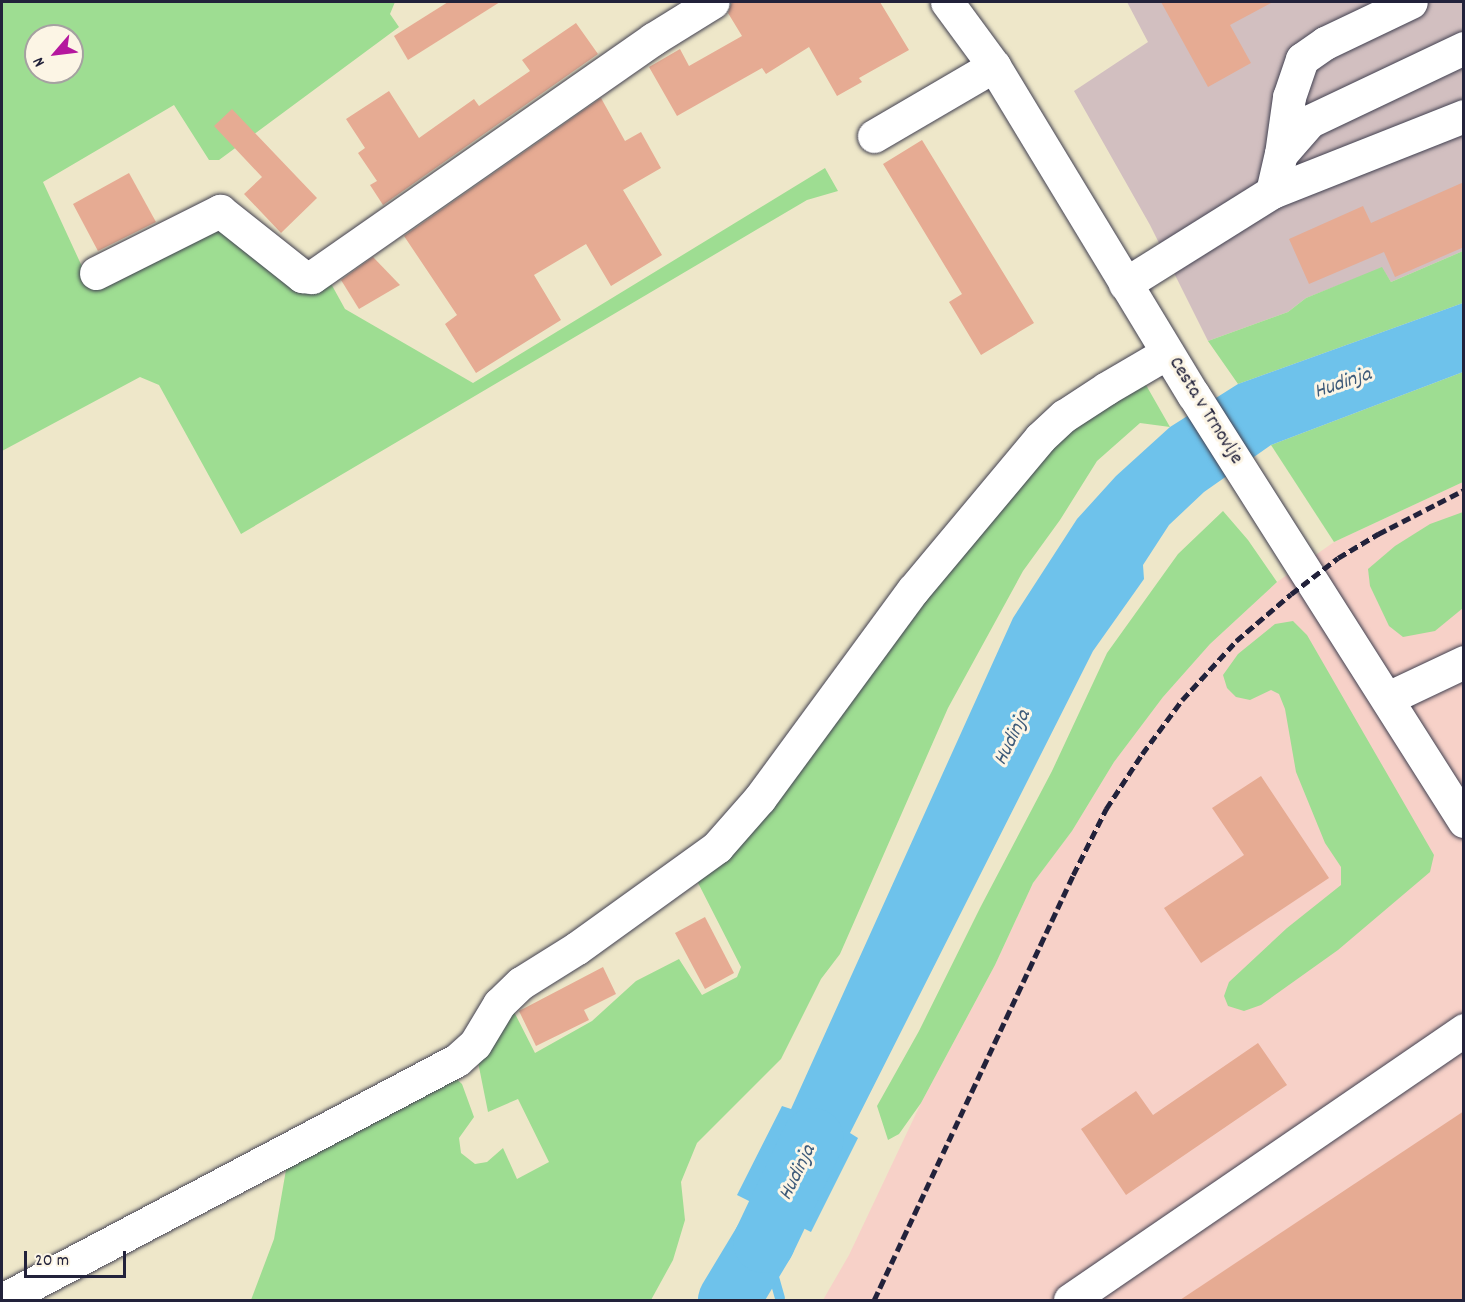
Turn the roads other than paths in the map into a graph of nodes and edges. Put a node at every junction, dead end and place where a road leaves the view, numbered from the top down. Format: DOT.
graph roads {
  1 [pos="713,2"];
  2 [pos="947,2"];
  3 [pos="1411,2"];
  4 [pos="1464,48"];
  5 [pos="994,66"];
  6 [pos="1464,116"];
  7 [pos="874,136"];
  8 [pos="1281,154"];
  9 [pos="1272,192"];
  10 [pos="96,273"];
  11 [pos="1125,284"];
  12 [pos="1167,353"];
  13 [pos="1464,662"];
  14 [pos="1388,698"];
  15 [pos="1464,821"];
  16 [pos="1464,1030"];
  17 [pos="2,1300"];
  18 [pos="1070,1300"];
  1 -- 10 [label="street"];
  2 -- 5 [label="street, Cesta v Trnovlje"];
  3 -- 8 [label="street"];
  4 -- 8 [label="street"];
  5 -- 7 [label="street"];
  5 -- 11 [label="street, Cesta v Trnovlje"];
  6 -- 9 [label="street"];
  8 -- 9 [label="street"];
  9 -- 11 [label="street"];
  11 -- 12 [label="street, Cesta v Trnovlje"];
  12 -- 14 [label="street, Cesta v Trnovlje"];
  12 -- 17 [label="street"];
  13 -- 14 [label="street"];
  14 -- 15 [label="street, Cesta v Trnovlje"];
  16 -- 18 [label="street"];
}
